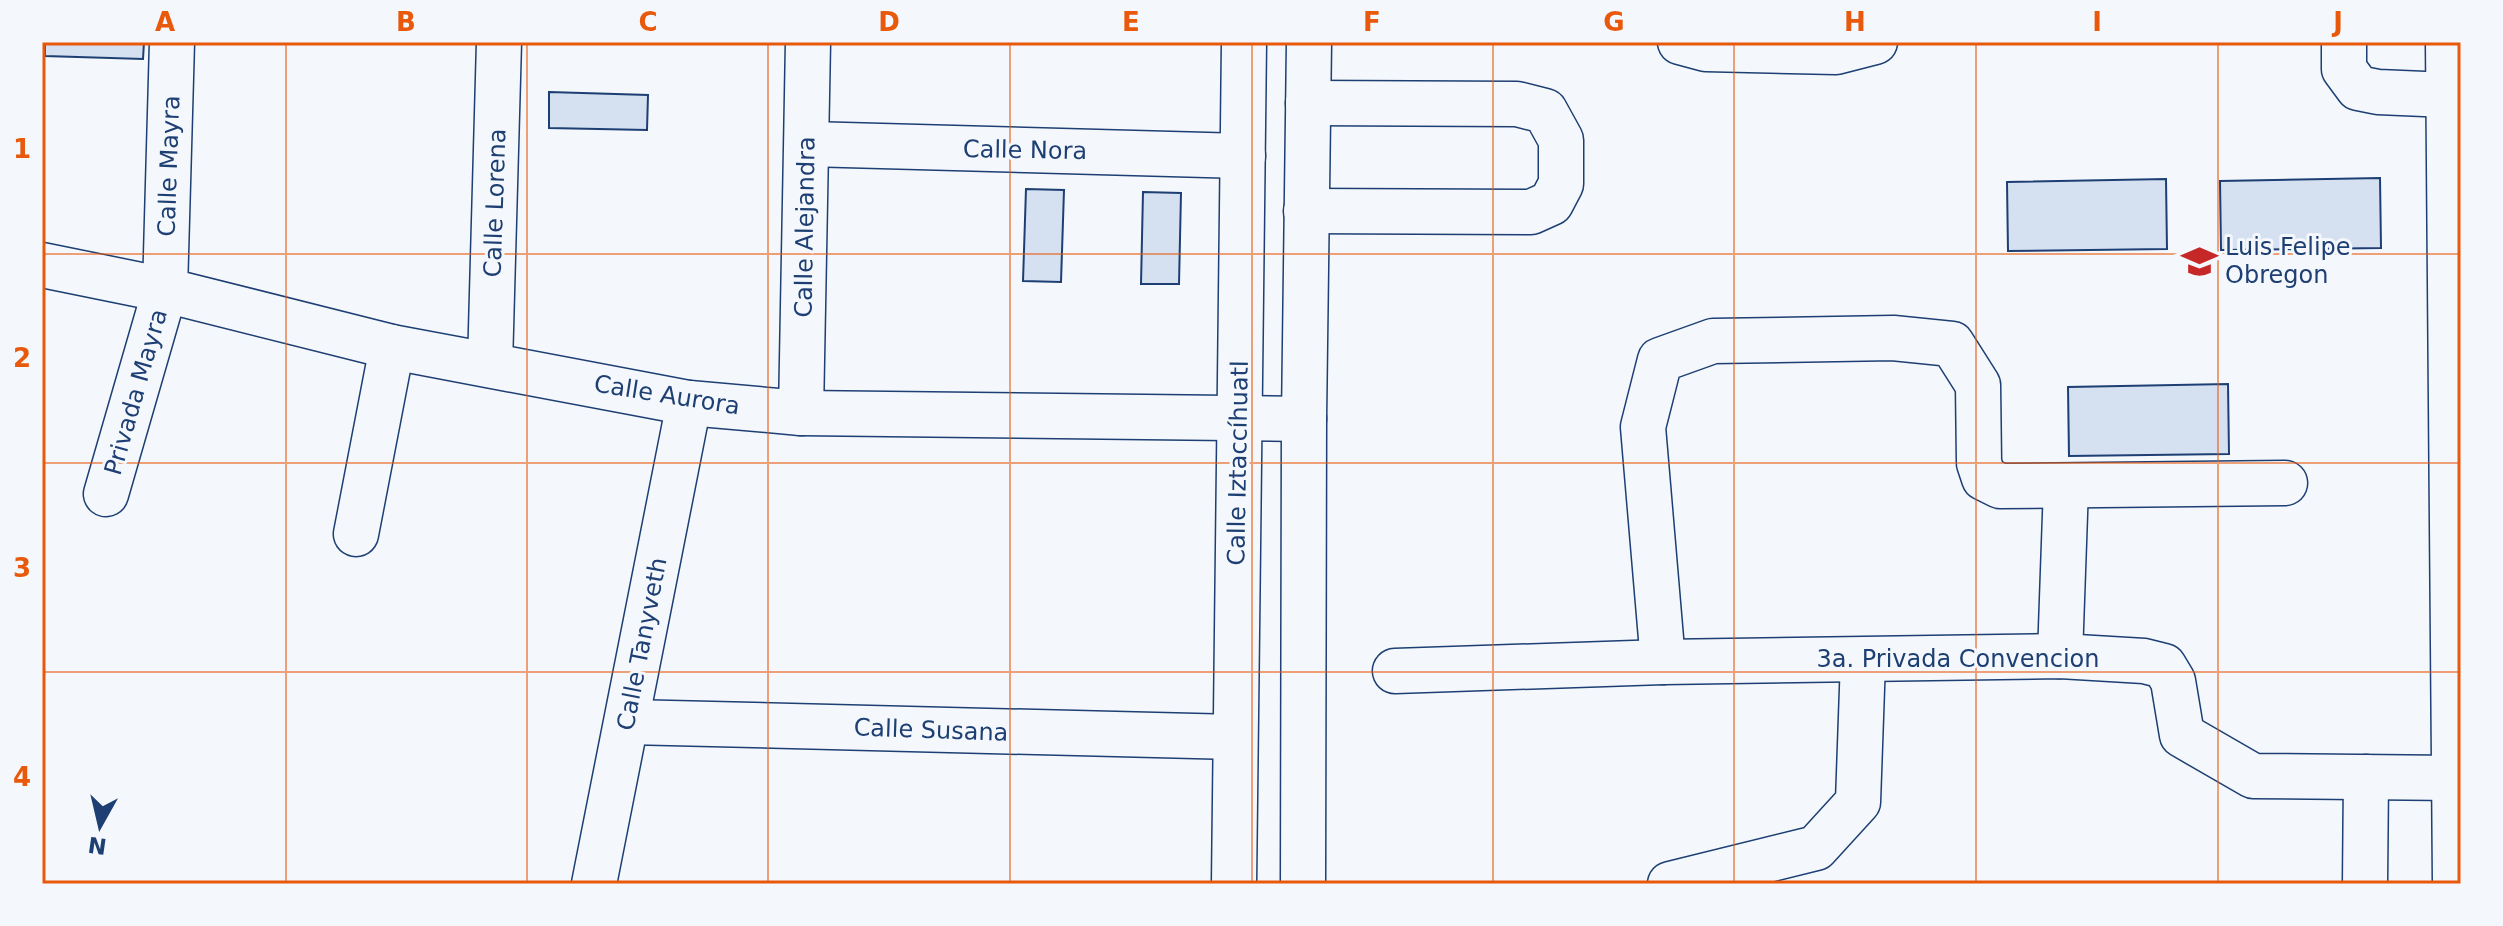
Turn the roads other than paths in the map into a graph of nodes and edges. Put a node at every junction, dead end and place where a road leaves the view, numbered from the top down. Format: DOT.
graph roads {
  1 [pos="172,42"];
  2 [pos="499,42"];
  3 [pos="808,42"];
  4 [pos="1244,42"];
  5 [pos="1309,42"];
  6 [pos="1680,42"];
  7 [pos="1875,42"];
  8 [pos="2344,42"];
  9 [pos="2448,42"];
  10 [pos="2448,95"];
  11 [pos="1308,103"];
  12 [pos="808,144"];
  13 [pos="1243,156"];
  14 [pos="1306,211"];
  15 [pos="42,265"];
  16 [pos="165,290"];
  17 [pos="392,347"];
  18 [pos="490,365"];
  19 [pos="689,403"];
  20 [pos="801,413"];
  21 [pos="1238,419"];
  22 [pos="1304,419"];
  23 [pos="2285,483"];
  24 [pos="2066,486"];
  25 [pos="106,494"];
  26 [pos="356,534"];
  27 [pos="2060,656"];
  28 [pos="1863,660"];
  29 [pos="1663,662"];
  30 [pos="1395,671"];
  31 [pos="628,722"];
  32 [pos="1235,737"];
  33 [pos="2366,777"];
  34 [pos="2455,778"];
  35 [pos="594,884"];
  36 [pos="1234,884"];
  37 [pos="1303,884"];
  38 [pos="1670,884"];
  39 [pos="2365,884"];
  40 [pos="2455,884"];
  1 -- 16 [label="street, Calle Mayra"];
  2 -- 18 [label="street, Calle Lorena"];
  3 -- 12 [label="street, Calle Alejandra"];
  4 -- 13 [label="street, Calle Iztaccíhuatl"];
  5 -- 11 [label="street"];
  6 -- 7 [label="street"];
  8 -- 10 [label="street"];
  9 -- 10 [label="street"];
  10 -- 34 [label="street"];
  11 -- 14 [label="street"];
  11 -- 14 [label="street"];
  12 -- 13 [label="street, Calle Nora"];
  12 -- 20 [label="street, Calle Alejandra"];
  13 -- 21 [label="street, Calle Iztaccíhuatl"];
  14 -- 22 [label="street"];
  15 -- 16 [label="street, Calle Aurora"];
  16 -- 17 [label="street, Calle Aurora"];
  16 -- 25 [label="street, Privada Mayra"];
  17 -- 18 [label="street, Calle Aurora"];
  17 -- 26 [label="street"];
  18 -- 19 [label="street, Calle Aurora"];
  19 -- 20 [label="street, Calle Aurora"];
  19 -- 31 [label="street, Calle Tanyveth"];
  20 -- 21 [label="street, Calle Aurora"];
  21 -- 22 [label="street, Calle Aurora"];
  21 -- 32 [label="street, Calle Iztaccíhuatl"];
  22 -- 37 [label="street"];
  23 -- 24 [label="street"];
  24 -- 27 [label="street"];
  24 -- 29 [label="street"];
  27 -- 28 [label="street, 3a. Privada Convencion"];
  27 -- 33 [label="street, 3a. Privada Convencion"];
  28 -- 29 [label="street, 3a. Privada Convencion"];
  28 -- 38 [label="street"];
  29 -- 30 [label="street, 3a. Privada Convencion"];
  31 -- 32 [label="street, Calle Susana"];
  31 -- 35 [label="street, Calle Tanyveth"];
  32 -- 36 [label="street, Calle Iztaccíhuatl"];
  33 -- 34 [label="street, 3a. Privada Convencion"];
  33 -- 39 [label="street"];
  34 -- 40 [label="street"];
}
